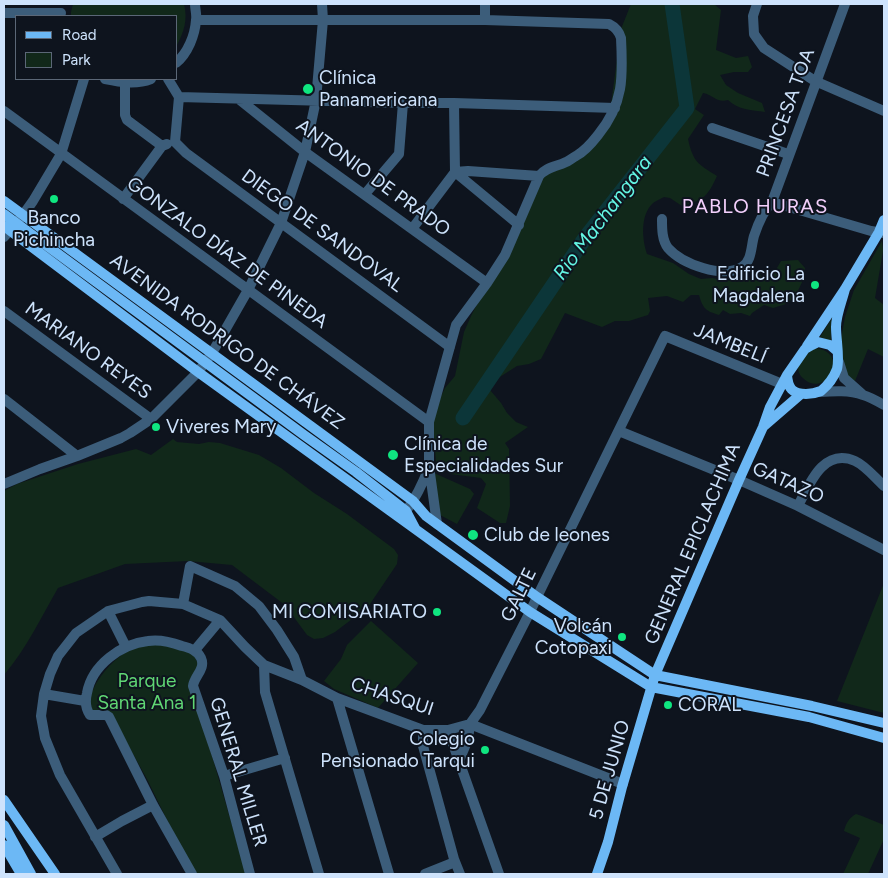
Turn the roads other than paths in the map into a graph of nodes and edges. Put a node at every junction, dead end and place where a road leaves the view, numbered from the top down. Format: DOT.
graph roads {
  1 [pos="195,4"];
  2 [pos="322,4"];
  3 [pos="485,4"];
  4 [pos="758,4"];
  5 [pos="845,4"];
  6 [pos="62,11"];
  7 [pos="4,13"];
  8 [pos="196,20"];
  9 [pos="323,20"];
  10 [pos="485,20"];
  11 [pos="178,61"];
  12 [pos="84,80"];
  13 [pos="110,80"];
  14 [pos="148,80"];
  15 [pos="169,80"];
  16 [pos="816,82"];
  17 [pos="125,83"];
  18 [pos="179,97"];
  19 [pos="240,100"];
  20 [pos="316,100"];
  21 [pos="403,103"];
  22 [pos="454,103"];
  23 [pos="615,108"];
  24 [pos="4,111"];
  25 [pos="884,111"];
  26 [pos="712,128"];
  27 [pos="175,142"];
  28 [pos="162,146"];
  29 [pos="305,152"];
  30 [pos="61,154"];
  31 [pos="788,154"];
  32 [pos="454,172"];
  33 [pos="539,176"];
  34 [pos="365,194"];
  35 [pos="123,199"];
  36 [pos="4,201"];
  37 [pos="772,202"];
  38 [pos="4,214"];
  39 [pos="23,215"];
  40 [pos="662,219"];
  41 [pos="884,220"];
  42 [pos="281,223"];
  43 [pos="519,225"];
  44 [pos="8,229"];
  45 [pos="412,229"];
  46 [pos="882,233"];
  47 [pos="487,283"];
  48 [pos="845,289"];
  49 [pos="248,290"];
  50 [pos="4,311"];
  51 [pos="665,336"];
  52 [pos="450,347"];
  53 [pos="805,349"];
  54 [pos="212,353"];
  55 [pos="838,357"];
  56 [pos="205,362"];
  57 [pos="198,372"];
  58 [pos="785,380"];
  59 [pos="819,392"];
  60 [pos="801,394"];
  61 [pos="863,395"];
  62 [pos="4,399"];
  63 [pos="884,405"];
  64 [pos="151,419"];
  65 [pos="429,422"];
  66 [pos="763,426"];
  67 [pos="619,431"];
  68 [pos="77,456"];
  69 [pos="429,466"];
  70 [pos="739,480"];
  71 [pos="4,484"];
  72 [pos="884,486"];
  73 [pos="413,501"];
  74 [pos="798,506"];
  75 [pos="406,511"];
  76 [pos="426,516"];
  77 [pos="437,524"];
  78 [pos="415,529"];
  79 [pos="884,550"];
  80 [pos="537,597"];
  81 [pos="182,604"];
  82 [pos="108,611"];
  83 [pos="530,612"];
  84 [pos="220,620"];
  85 [pos="126,647"];
  86 [pos="195,650"];
  87 [pos="264,665"];
  88 [pos="656,675"];
  89 [pos="302,680"];
  90 [pos="651,687"];
  91 [pos="44,694"];
  92 [pos="337,698"];
  93 [pos="85,701"];
  94 [pos="884,723"];
  95 [pos="470,728"];
  96 [pos="423,730"];
  97 [pos="448,730"];
  98 [pos="884,738"];
  99 [pos="284,758"];
  100 [pos="459,761"];
  101 [pos="224,776"];
  102 [pos="623,784"];
  103 [pos="4,800"];
  104 [pos="153,805"];
  105 [pos="4,826"];
  106 [pos="95,837"];
  107 [pos="4,845"];
  108 [pos="454,862"];
  109 [pos="21,874"];
  110 [pos="31,874"];
  111 [pos="55,874"];
  112 [pos="117,874"];
  113 [pos="192,874"];
  114 [pos="250,874"];
  115 [pos="319,874"];
  116 [pos="389,874"];
  117 [pos="426,874"];
  118 [pos="460,874"];
  119 [pos="499,874"];
  120 [pos="597,874"];
  1 -- 8 [label="street"];
  2 -- 9 [label="street"];
  3 -- 10 [label="street"];
  4 -- 16 [label="street"];
  5 -- 16 [label="street, PRINCESA TOA"];
  6 -- 7 [label="street"];
  8 -- 9 [label="street"];
  8 -- 11 [label="street"];
  9 -- 10 [label="street"];
  9 -- 20 [label="street"];
  10 -- 23 [label="street"];
  12 -- 30 [label="street"];
  13 -- 17 [label="street"];
  14 -- 17 [label="street"];
  15 -- 18 [label="street"];
  16 -- 25 [label="street"];
  16 -- 31 [label="street, PRINCESA TOA"];
  17 -- 28 [label="street"];
  18 -- 19 [label="street"];
  18 -- 27 [label="street"];
  19 -- 20 [label="street"];
  19 -- 29 [label="street, ANTONIO DE PRADO"];
  20 -- 21 [label="street"];
  20 -- 29 [label="street"];
  21 -- 22 [label="street"];
  21 -- 34 [label="street"];
  22 -- 23 [label="street"];
  22 -- 32 [label="street"];
  23 -- 33 [label="street"];
  24 -- 30 [label="street, GONZALO DÍAZ DE PINEDA"];
  26 -- 31 [label="street"];
  27 -- 28 [label="street"];
  27 -- 42 [label="street, DIEGO DE SANDOVAL"];
  28 -- 35 [label="street"];
  29 -- 34 [label="street, ANTONIO DE PRADO"];
  29 -- 42 [label="street"];
  30 -- 35 [label="street, GONZALO DÍAZ DE PINEDA"];
  30 -- 39 [label="street"];
  31 -- 37 [label="street, PRINCESA TOA"];
  32 -- 33 [label="street"];
  32 -- 43 [label="street"];
  32 -- 45 [label="street"];
  33 -- 43 [label="street"];
  34 -- 45 [label="street, ANTONIO DE PRADO"];
  35 -- 49 [label="street, GONZALO DÍAZ DE PINEDA"];
  36 -- 39 [label="street, AVENIDA RODRIGO DE CHÁVEZ"];
  37 -- 40 [label="street, PRINCESA TOA"];
  37 -- 46 [label="street"];
  38 -- 44 [label="street, AVENIDA RODRIGO DE CHÁVEZ"];
  39 -- 44 [label="street"];
  39 -- 54 [label="street, AVENIDA RODRIGO DE CHÁVEZ"];
  41 -- 46 [label="street"];
  42 -- 49 [label="street"];
  42 -- 52 [label="street, DIEGO DE SANDOVAL"];
  43 -- 47 [label="street"];
  44 -- 56 [label="street, AVENIDA RODRIGO DE CHÁVEZ"];
  44 -- 57 [label="street, AVENIDA RODRIGO DE CHÁVEZ"];
  45 -- 47 [label="street, ANTONIO DE PRADO"];
  46 -- 48 [label="street"];
  47 -- 52 [label="street"];
  48 -- 53 [label="street"];
  48 -- 55 [label="street"];
  49 -- 54 [label="street"];
  49 -- 65 [label="street, GONZALO DÍAZ DE PINEDA"];
  50 -- 64 [label="street, MARIANO REYES"];
  51 -- 58 [label="street, JAMBELÍ"];
  51 -- 67 [label="street, GALTE"];
  52 -- 65 [label="street"];
  53 -- 55 [label="street"];
  53 -- 58 [label="street"];
  54 -- 56 [label="street"];
  54 -- 73 [label="street, AVENIDA RODRIGO DE CHÁVEZ"];
  55 -- 59 [label="street"];
  55 -- 61 [label="street"];
  56 -- 57 [label="street"];
  56 -- 75 [label="street, AVENIDA RODRIGO DE CHÁVEZ"];
  57 -- 64 [label="street"];
  57 -- 78 [label="street, AVENIDA RODRIGO DE CHÁVEZ"];
  58 -- 60 [label="street"];
  58 -- 66 [label="street, GENERAL EPICLACHIMA"];
  59 -- 60 [label="street"];
  59 -- 61 [label="street"];
  60 -- 66 [label="street, GENERAL EPICLACHIMA"];
  61 -- 63 [label="street"];
  62 -- 68 [label="street"];
  64 -- 68 [label="street"];
  65 -- 69 [label="street"];
  66 -- 70 [label="street, GENERAL EPICLACHIMA"];
  67 -- 70 [label="street, GATAZO"];
  67 -- 80 [label="street, GALTE"];
  68 -- 71 [label="street"];
  69 -- 73 [label="street"];
  69 -- 77 [label="street"];
  70 -- 74 [label="street, GATAZO"];
  70 -- 88 [label="street, GENERAL EPICLACHIMA"];
  72 -- 74 [label="street"];
  73 -- 75 [label="street"];
  73 -- 76 [label="street, AVENIDA RODRIGO DE CHÁVEZ"];
  74 -- 79 [label="street, GATAZO"];
  75 -- 76 [label="street, AVENIDA RODRIGO DE CHÁVEZ"];
  75 -- 78 [label="street, AVENIDA RODRIGO DE CHÁVEZ"];
  76 -- 77 [label="street, AVENIDA RODRIGO DE CHÁVEZ"];
  77 -- 80 [label="street, AVENIDA RODRIGO DE CHÁVEZ"];
  78 -- 83 [label="street, AVENIDA RODRIGO DE CHÁVEZ"];
  80 -- 83 [label="street, GALTE"];
  80 -- 88 [label="street, AVENIDA RODRIGO DE CHÁVEZ"];
  81 -- 82 [label="street"];
  81 -- 84 [label="street"];
  81 -- 89 [label="street"];
  82 -- 85 [label="street"];
  82 -- 91 [label="street"];
  83 -- 90 [label="street, AVENIDA RODRIGO DE CHÁVEZ"];
  83 -- 95 [label="street, GALTE"];
  84 -- 86 [label="street"];
  84 -- 87 [label="street"];
  85 -- 86 [label="street"];
  85 -- 93 [label="street"];
  86 -- 101 [label="street, GENERAL MILLER"];
  87 -- 89 [label="street, CHASQUI"];
  87 -- 99 [label="street"];
  88 -- 90 [label="street, 5 DE JUNIO"];
  88 -- 94 [label="street, AVENIDA RODRIGO DE CHÁVEZ"];
  89 -- 92 [label="street, CHASQUI"];
  90 -- 98 [label="street, AVENIDA RODRIGO DE CHÁVEZ"];
  90 -- 102 [label="street, 5 DE JUNIO"];
  91 -- 93 [label="street"];
  91 -- 106 [label="street"];
  92 -- 96 [label="street, CHASQUI"];
  92 -- 116 [label="street"];
  93 -- 104 [label="street"];
  95 -- 97 [label="street, CHASQUI"];
  95 -- 100 [label="street, GALTE"];
  95 -- 102 [label="street"];
  96 -- 97 [label="street, CHASQUI"];
  96 -- 108 [label="street"];
  97 -- 100 [label="street"];
  99 -- 101 [label="street"];
  99 -- 115 [label="street"];
  100 -- 119 [label="street"];
  101 -- 114 [label="street, GENERAL MILLER"];
  102 -- 120 [label="street, 5 DE JUNIO"];
  103 -- 111 [label="street"];
  104 -- 106 [label="street"];
  104 -- 113 [label="street"];
  105 -- 110 [label="street"];
  106 -- 112 [label="street"];
  107 -- 109 [label="street"];
  108 -- 117 [label="street"];
  108 -- 118 [label="street"];
}
